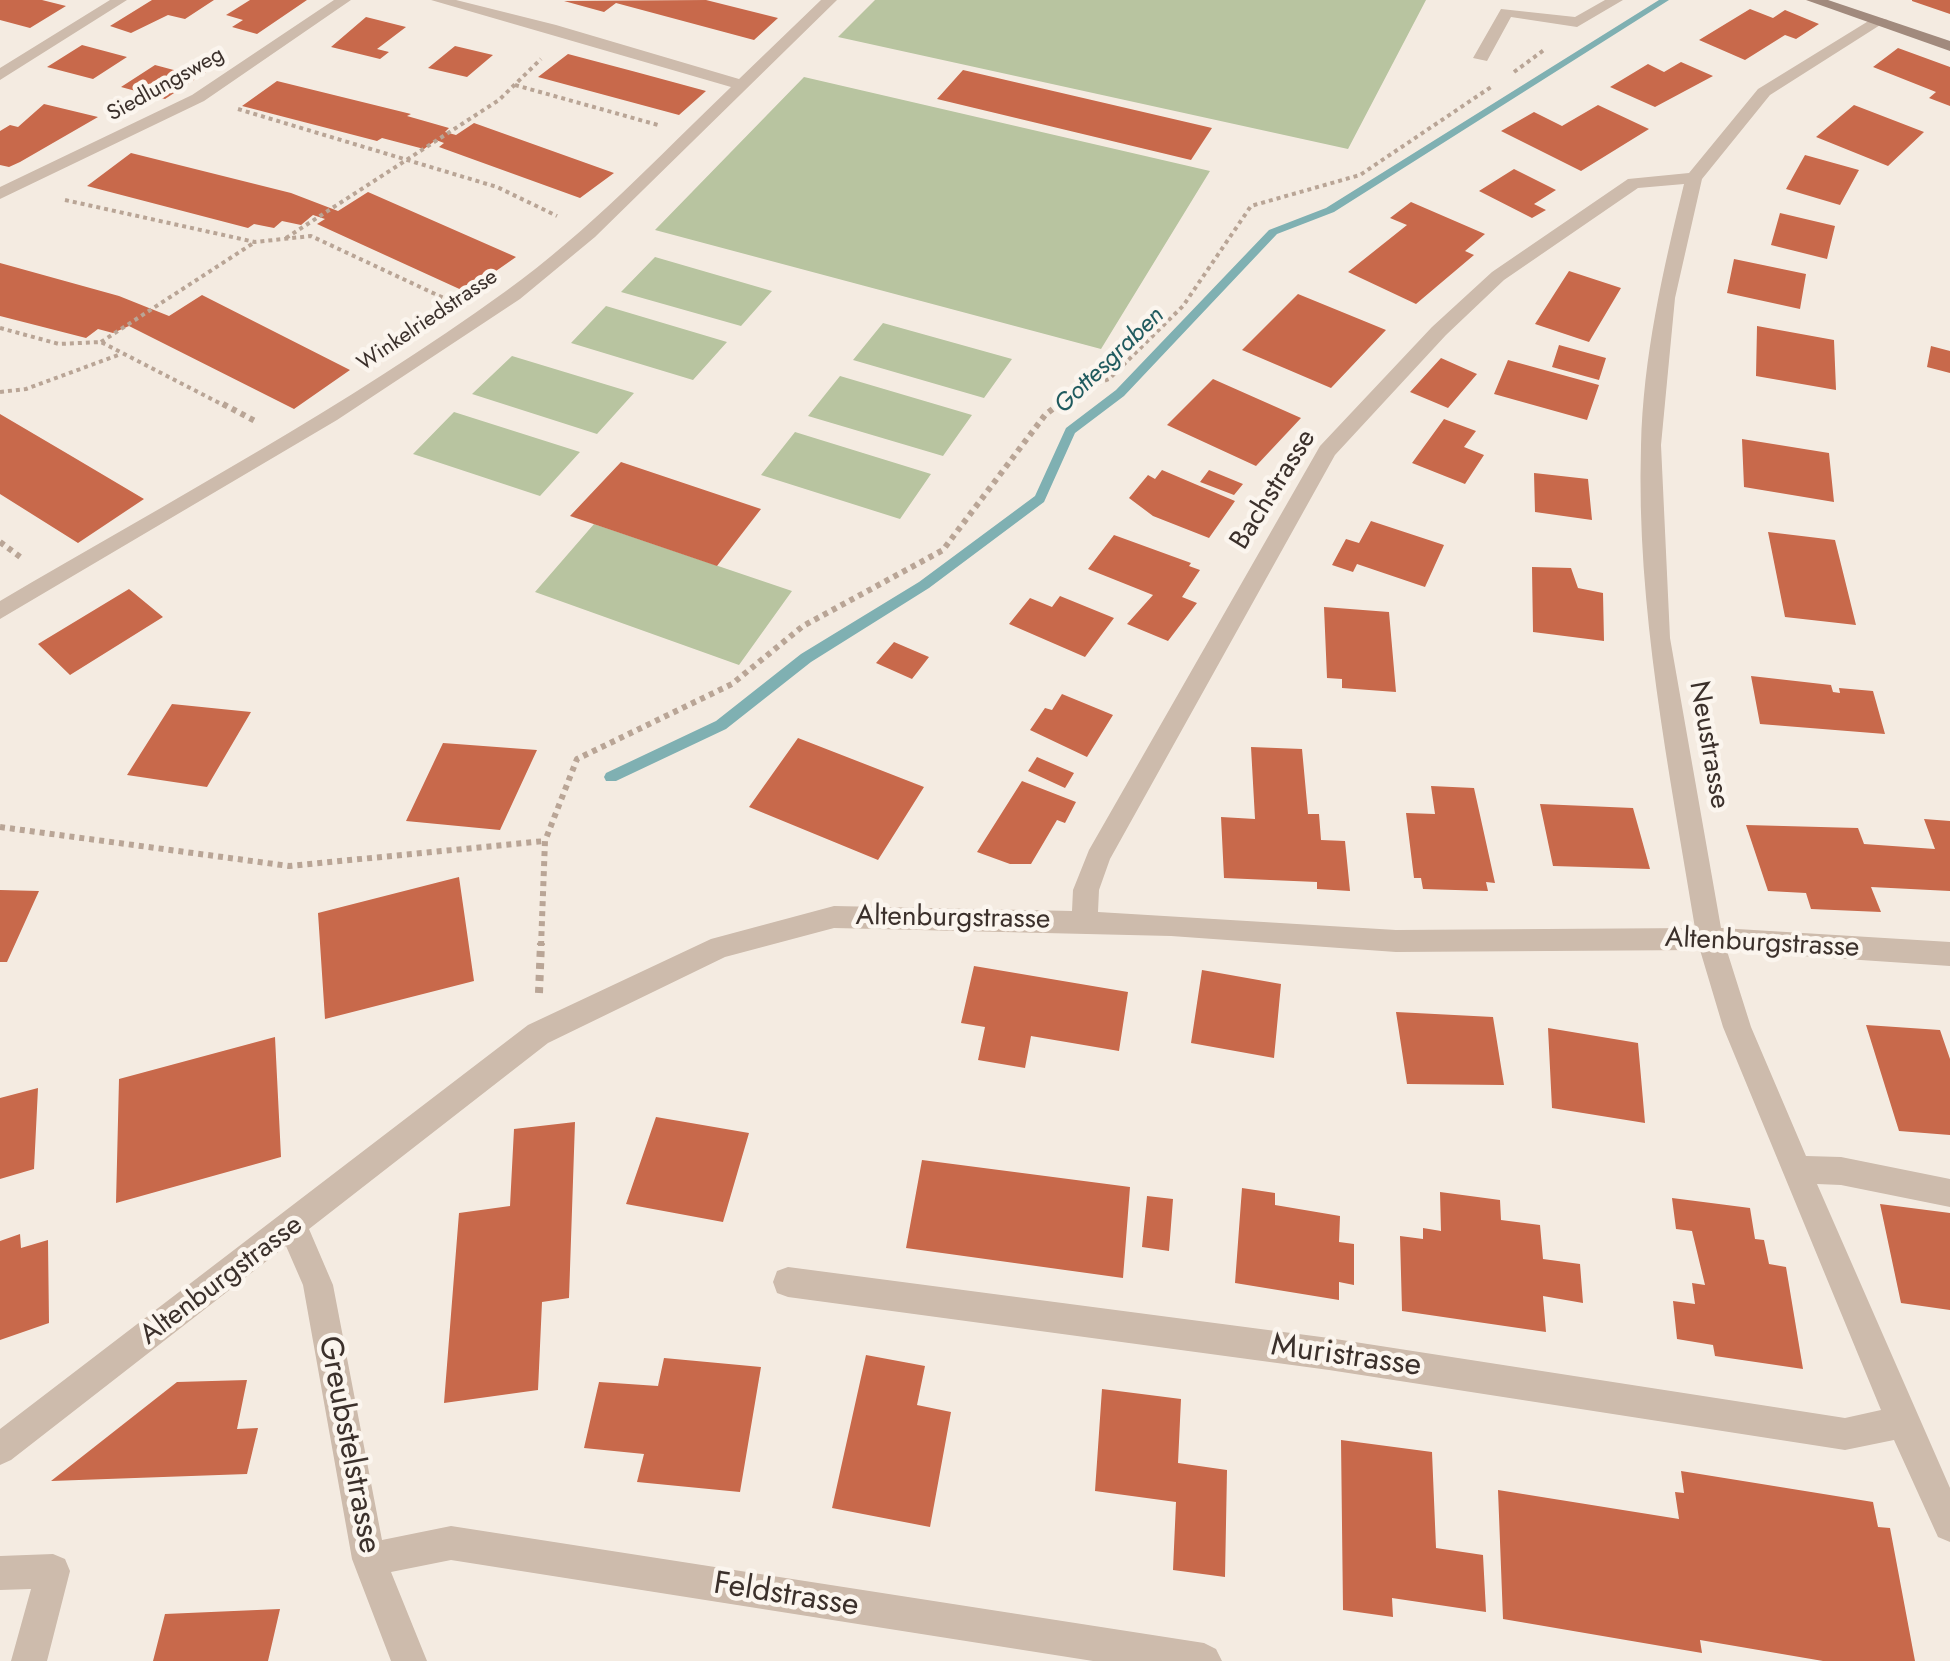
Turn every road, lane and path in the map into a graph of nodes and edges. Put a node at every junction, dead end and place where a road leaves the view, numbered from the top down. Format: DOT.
graph roads {
  1 [pos="120,0"];
  2 [pos="344,0"];
  3 [pos="438,0"];
  4 [pos="830,0"];
  5 [pos="1616,0"];
  6 [pos="1813,0"];
  7 [pos="1880,20"];
  8 [pos="1577,22"];
  9 [pos="574,34"];
  10 [pos="1950,46"];
  11 [pos="1480,58"];
  12 [pos="0,75"];
  13 [pos="514,85"];
  14 [pos="744,86"];
  15 [pos="198,98"];
  16 [pos="692,134"];
  17 [pos="414,159"];
  18 [pos="1694,178"];
  19 [pos="8,190"];
  20 [pos="558,217"];
  21 [pos="285,239"];
  22 [pos="255,242"];
  23 [pos="448,300"];
  24 [pos="0,328"];
  25 [pos="102,342"];
  26 [pos="121,354"];
  27 [pos="0,392"];
  28 [pos="274,430"];
  29 [pos="0,611"];
  30 [pos="0,826"];
  31 [pos="545,841"];
  32 [pos="1084,921"];
  33 [pos="1710,938"];
  34 [pos="1950,954"];
  35 [pos="538,1034"];
  36 [pos="1795,1170"];
  37 [pos="1950,1193"];
  38 [pos="293,1227"];
  39 [pos="788,1282"];
  40 [pos="1902,1422"];
  41 [pos="0,1450"];
  42 [pos="1950,1525"];
  43 [pos="368,1559"];
  44 [pos="0,1574"];
  45 [pos="29,1661"];
  46 [pos="410,1661"];
  47 [pos="1204,1661"];
  1 -- 12 [label="street"];
  2 -- 15 [label="street, Siedlungsweg"];
  3 -- 9 [label="street"];
  4 -- 14 [label="street, Winkelriedstrasse"];
  5 -- 8 [label="street"];
  6 -- 7 [label="street"];
  7 -- 10 [label="street"];
  7 -- 18 [label="street, Neustrasse"];
  8 -- 11 [label="street"];
  8 -- 31 [label="path"];
  9 -- 13 [label="path"];
  9 -- 14 [label="street"];
  13 -- 16 [label="path"];
  13 -- 17 [label="path"];
  14 -- 16 [label="street, Winkelriedstrasse"];
  15 -- 17 [label="path"];
  15 -- 19 [label="street, Siedlungsweg"];
  16 -- 29 [label="street, Winkelriedstrasse"];
  17 -- 20 [label="path"];
  17 -- 21 [label="path"];
  18 -- 32 [label="street, Bachstrasse"];
  18 -- 33 [label="street, Neustrasse"];
  19 -- 22 [label="path"];
  21 -- 22 [label="path"];
  21 -- 23 [label="path"];
  22 -- 25 [label="path"];
  24 -- 25 [label="path"];
  25 -- 26 [label="path"];
  26 -- 27 [label="path"];
  26 -- 28 [label="path"];
  30 -- 31 [label="path"];
  31 -- 35 [label="path"];
  32 -- 33 [label="street, Altenburgstrasse"];
  32 -- 35 [label="street, Altenburgstrasse"];
  33 -- 34 [label="street, Altenburgstrasse"];
  33 -- 36 [label="street, Neustrasse"];
  35 -- 38 [label="street, Altenburgstrasse"];
  36 -- 37 [label="street"];
  36 -- 40 [label="street, Neustrasse"];
  38 -- 41 [label="street, Altenburgstrasse"];
  38 -- 43 [label="street, Greubstelstrasse"];
  39 -- 40 [label="street, Muristrasse"];
  40 -- 42 [label="street, Neustrasse"];
  43 -- 46 [label="street, Greubstelstrasse"];
  43 -- 47 [label="street, Feldstrasse"];
  44 -- 45 [label="street"];
}
